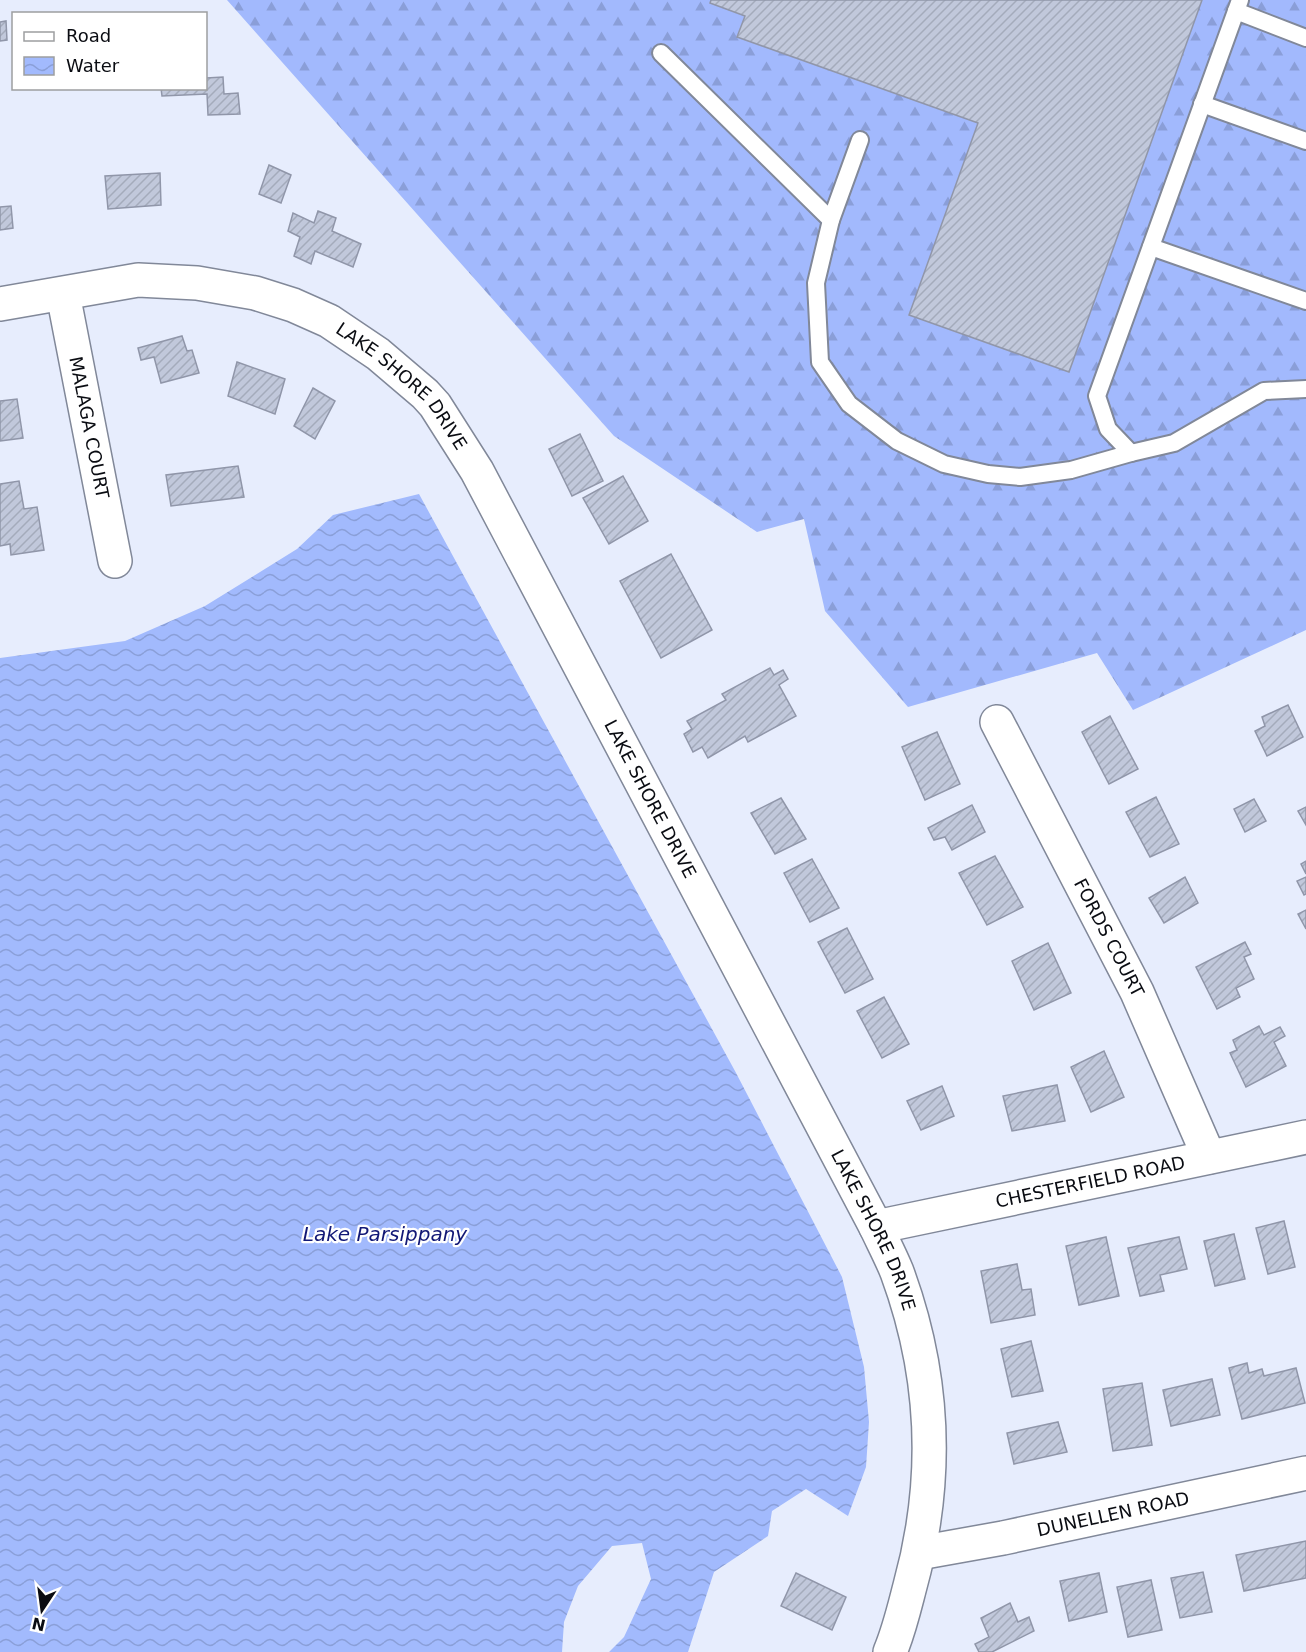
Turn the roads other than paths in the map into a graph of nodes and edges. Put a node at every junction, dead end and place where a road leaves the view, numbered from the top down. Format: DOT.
graph roads {
  1 [pos="1238,5"];
  2 [pos="1306,38"];
  3 [pos="661,53"];
  4 [pos="1202,104"];
  5 [pos="860,140"];
  6 [pos="1306,141"];
  7 [pos="831,220"];
  8 [pos="1151,247"];
  9 [pos="63,294"];
  10 [pos="1306,301"];
  11 [pos="0,304"];
  12 [pos="1306,389"];
  13 [pos="1131,453"];
  14 [pos="115,561"];
  15 [pos="997,722"];
  16 [pos="1306,1137"];
  17 [pos="1209,1157"];
  18 [pos="876,1227"];
  19 [pos="1306,1473"];
  20 [pos="919,1553"];
  21 [pos="890,1652"];
  1 -- 2 [label="lane"];
  1 -- 4 [label="lane"];
  3 -- 7 [label="lane"];
  4 -- 6 [label="lane"];
  4 -- 8 [label="lane"];
  5 -- 7 [label="lane"];
  7 -- 13 [label="lane"];
  8 -- 10 [label="lane"];
  8 -- 13 [label="lane"];
  9 -- 11 [label="street, LAKE SHORE DRIVE"];
  9 -- 14 [label="street, MALAGA COURT"];
  9 -- 18 [label="street, LAKE SHORE DRIVE"];
  12 -- 13 [label="lane"];
  15 -- 17 [label="street, FORDS COURT"];
  16 -- 17 [label="street, CHESTERFIELD ROAD"];
  17 -- 18 [label="street, CHESTERFIELD ROAD"];
  18 -- 20 [label="street, LAKE SHORE DRIVE"];
  19 -- 20 [label="street, DUNELLEN ROAD"];
  20 -- 21 [label="street, LAKE SHORE DRIVE"];
}
